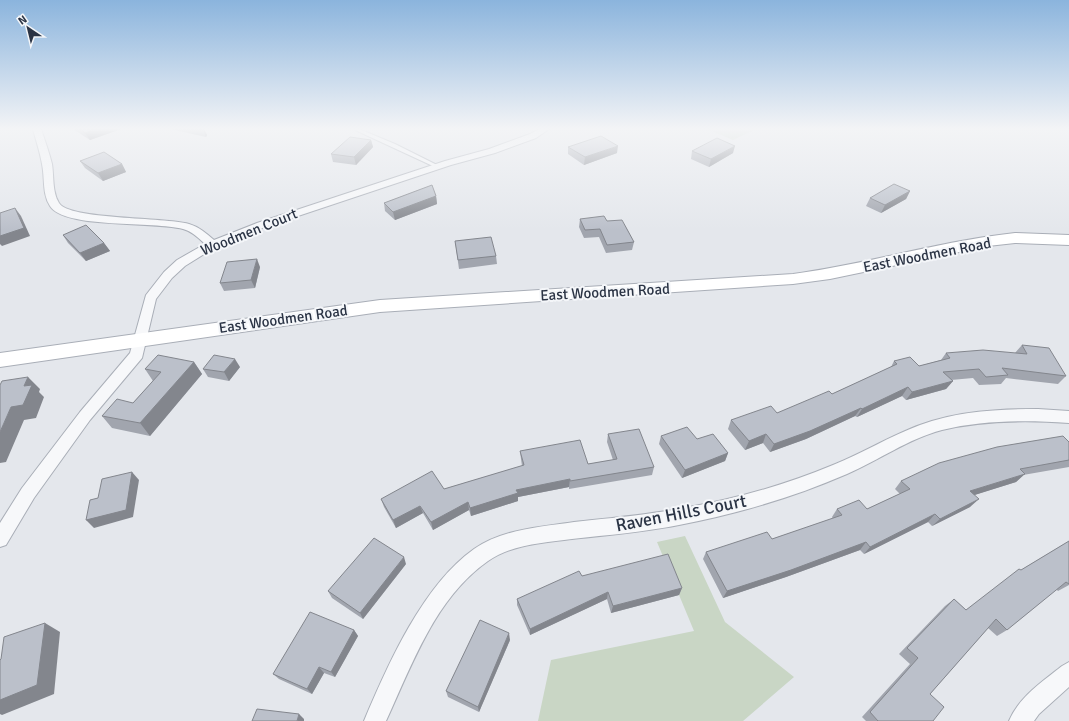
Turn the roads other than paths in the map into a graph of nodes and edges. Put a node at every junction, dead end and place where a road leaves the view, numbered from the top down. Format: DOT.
graph roads {
  1 [pos="46,163"];
  2 [pos="429,163"];
  3 [pos="449,163"];
  4 [pos="436,166"];
  5 [pos="1069,240"];
  6 [pos="213,244"];
  7 [pos="140,339"];
  8 [pos="0,360"];
  9 [pos="1069,417"];
  10 [pos="0,539"];
  11 [pos="1069,673"];
  12 [pos="375,721"];
  13 [pos="1020,721"];
  1 -- 6 [label="street"];
  2 -- 4 [label="lane"];
  3 -- 4 [label="street, Woodmen Court"];
  4 -- 6 [label="street, Woodmen Court"];
  5 -- 7 [label="main road, East Woodmen Road"];
  6 -- 7 [label="street, Woodmen Court"];
  7 -- 8 [label="main road, East Woodmen Road"];
  7 -- 10 [label="street, Woodmen Court"];
  9 -- 12 [label="street, Raven Hills Court"];
  11 -- 13 [label="street"];
}
